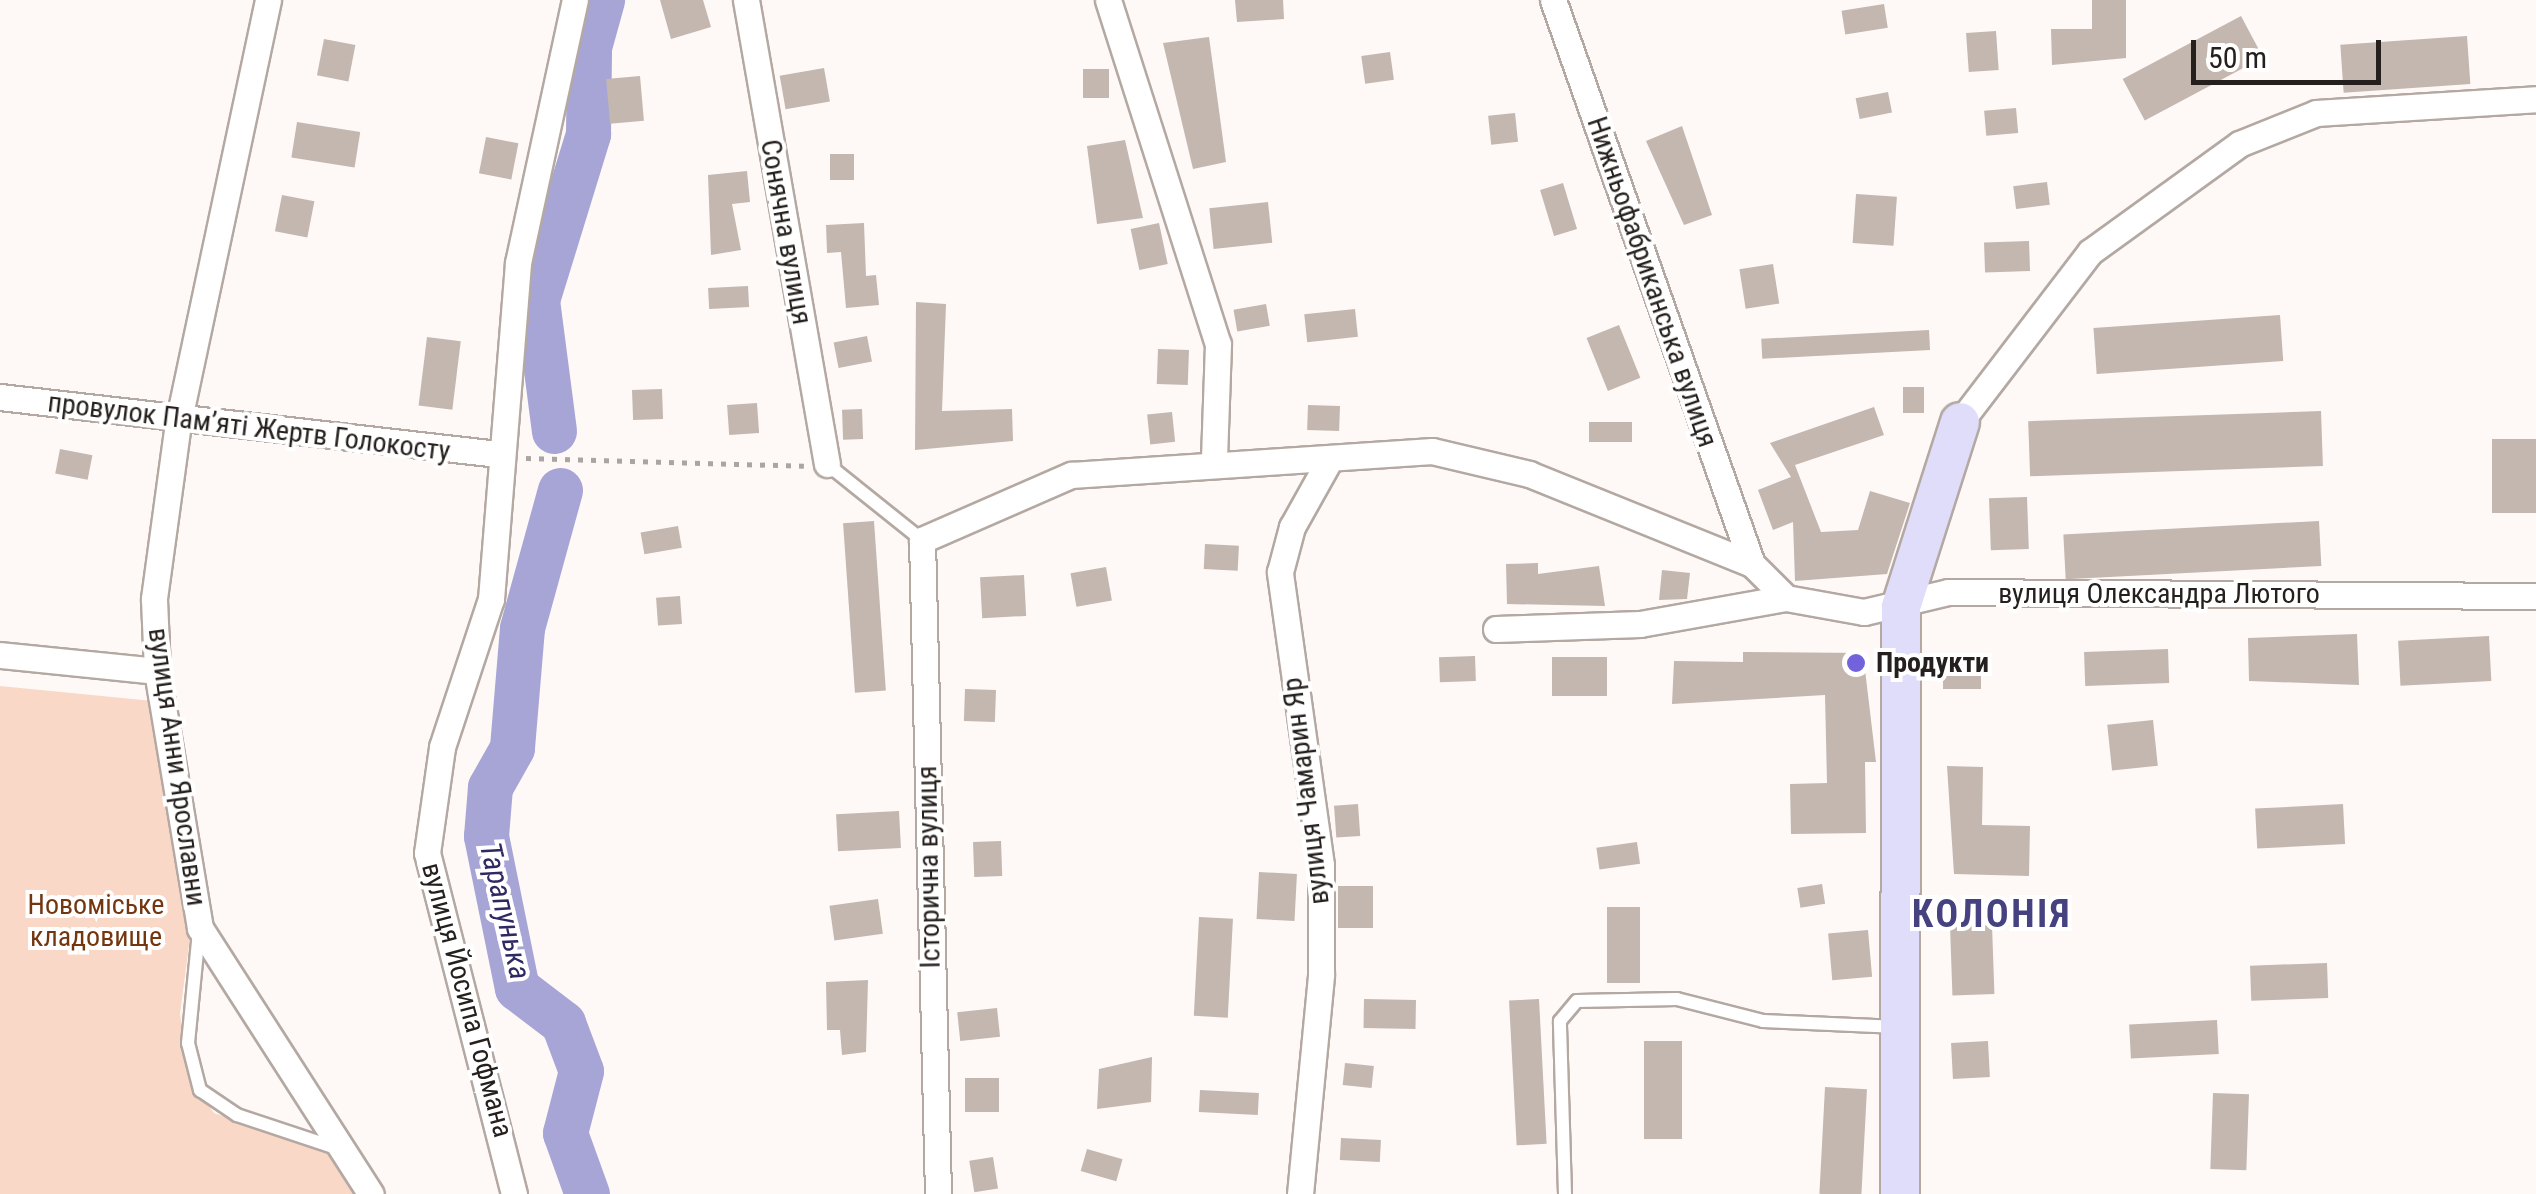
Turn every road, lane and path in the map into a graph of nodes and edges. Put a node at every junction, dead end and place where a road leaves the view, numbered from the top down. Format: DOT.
graph roads {
  1 [pos="268,0"];
  2 [pos="575,0"];
  3 [pos="746,0"];
  4 [pos="1108,0"];
  5 [pos="1553,0"];
  6 [pos="2536,99"];
  7 [pos="0,397"];
  8 [pos="178,422"];
  9 [pos="1960,422"];
  10 [pos="498,454"];
  11 [pos="1214,458"];
  12 [pos="1330,459"];
  13 [pos="826,464"];
  14 [pos="922,540"];
  15 [pos="1752,564"];
  16 [pos="2536,596"];
  17 [pos="1786,598"];
  18 [pos="1902,608"];
  19 [pos="1496,629"];
  20 [pos="0,656"];
  21 [pos="157,671"];
  22 [pos="200,928"];
  23 [pos="1901,1027"];
  24 [pos="340,1150"];
  25 [pos="371,1194"];
  26 [pos="514,1194"];
  27 [pos="938,1194"];
  28 [pos="1300,1194"];
  29 [pos="1565,1194"];
  30 [pos="1900,1194"];
  1 -- 8 [label="street, вулиця Анни Ярославни"];
  2 -- 10 [label="street"];
  3 -- 13 [label="street, Сонячна вулиця"];
  4 -- 11 [label="street"];
  5 -- 15 [label="street, Нижньофабриканська вулиця"];
  6 -- 9 [label="street"];
  7 -- 8 [label="street, провулок Памʼяті Жертв Голокосту"];
  8 -- 10 [label="street, провулок Памʼяті Жертв Голокосту"];
  8 -- 21 [label="street, вулиця Анни Ярославни"];
  9 -- 18 [label="street"];
  10 -- 13 [label="path"];
  10 -- 26 [label="street, вулиця Йосипа Гофмана"];
  11 -- 12 [label="street"];
  11 -- 14 [label="street"];
  12 -- 15 [label="street"];
  12 -- 28 [label="street, вулиця Чамарин Яр"];
  13 -- 14 [label="lane"];
  14 -- 27 [label="street, Історична вулиця"];
  15 -- 17 [label="street"];
  16 -- 18 [label="street, вулиця Олександра Лютого"];
  17 -- 18 [label="street, вулиця Олександра Лютого"];
  17 -- 19 [label="street, вулиця Олександра Лютого"];
  18 -- 23 [label="street"];
  20 -- 21 [label="street"];
  21 -- 22 [label="street, вулиця Анни Ярославни"];
  22 -- 24 [label="street, вулиця Анни Ярославни"];
  22 -- 24 [label="lane"];
  23 -- 29 [label="lane"];
  23 -- 30 [label="street"];
  24 -- 25 [label="street, вулиця Анни Ярославни"];
}
